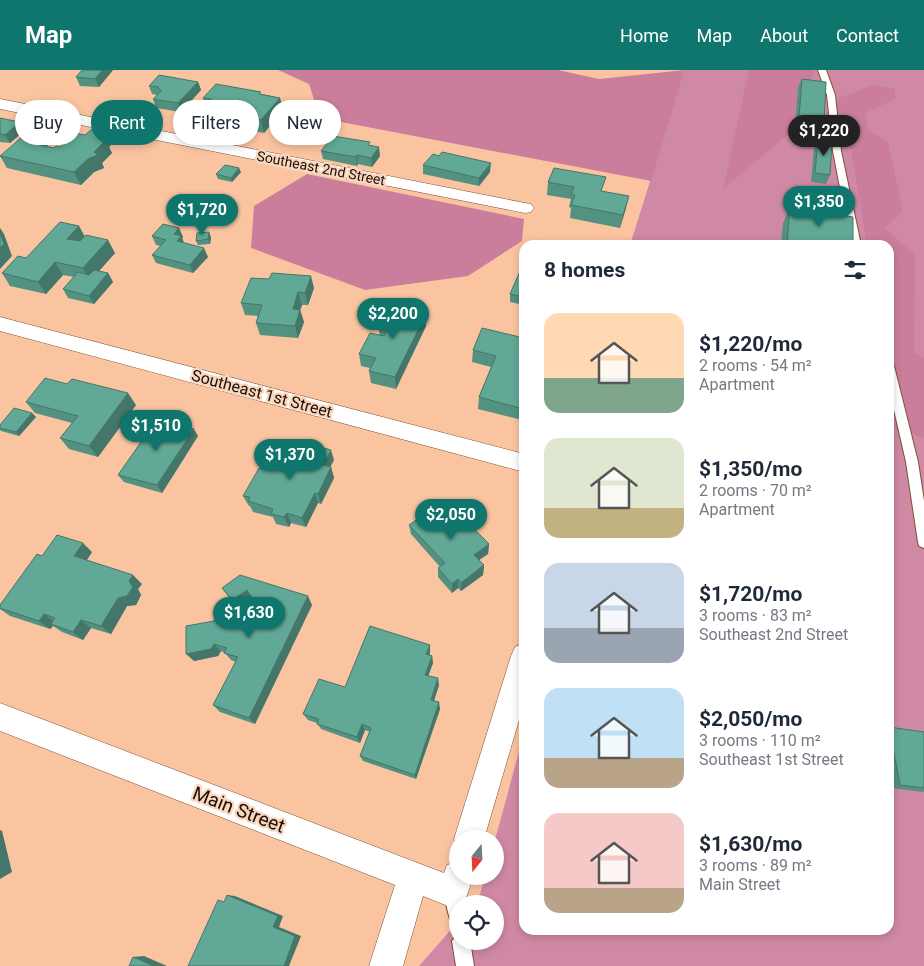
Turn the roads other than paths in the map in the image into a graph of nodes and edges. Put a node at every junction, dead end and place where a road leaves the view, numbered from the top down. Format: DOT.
graph roads {
  1 [pos="822,70"];
  2 [pos="0,104"];
  3 [pos="524,208"];
  4 [pos="855,240"];
  5 [pos="0,324"];
  6 [pos="894,387"];
  7 [pos="519,462"];
  8 [pos="924,542"];
  9 [pos="519,673"];
  10 [pos="0,717"];
  11 [pos="472,830"];
  12 [pos="413,877"];
  13 [pos="454,895"];
  14 [pos="462,950"];
  15 [pos="386,966"];
  16 [pos="465,966"];
  1 -- 4 [label="lane"];
  2 -- 3 [label="street, Southeast 2nd Street"];
  5 -- 7 [label="street, Southeast 1st Street"];
  6 -- 8 [label="lane"];
  9 -- 11 [label="street"];
  10 -- 12 [label="street, Main Street"];
  12 -- 13 [label="street, Main Street"];
  12 -- 15 [label="street"];
  14 -- 16 [label="lane"];
}
